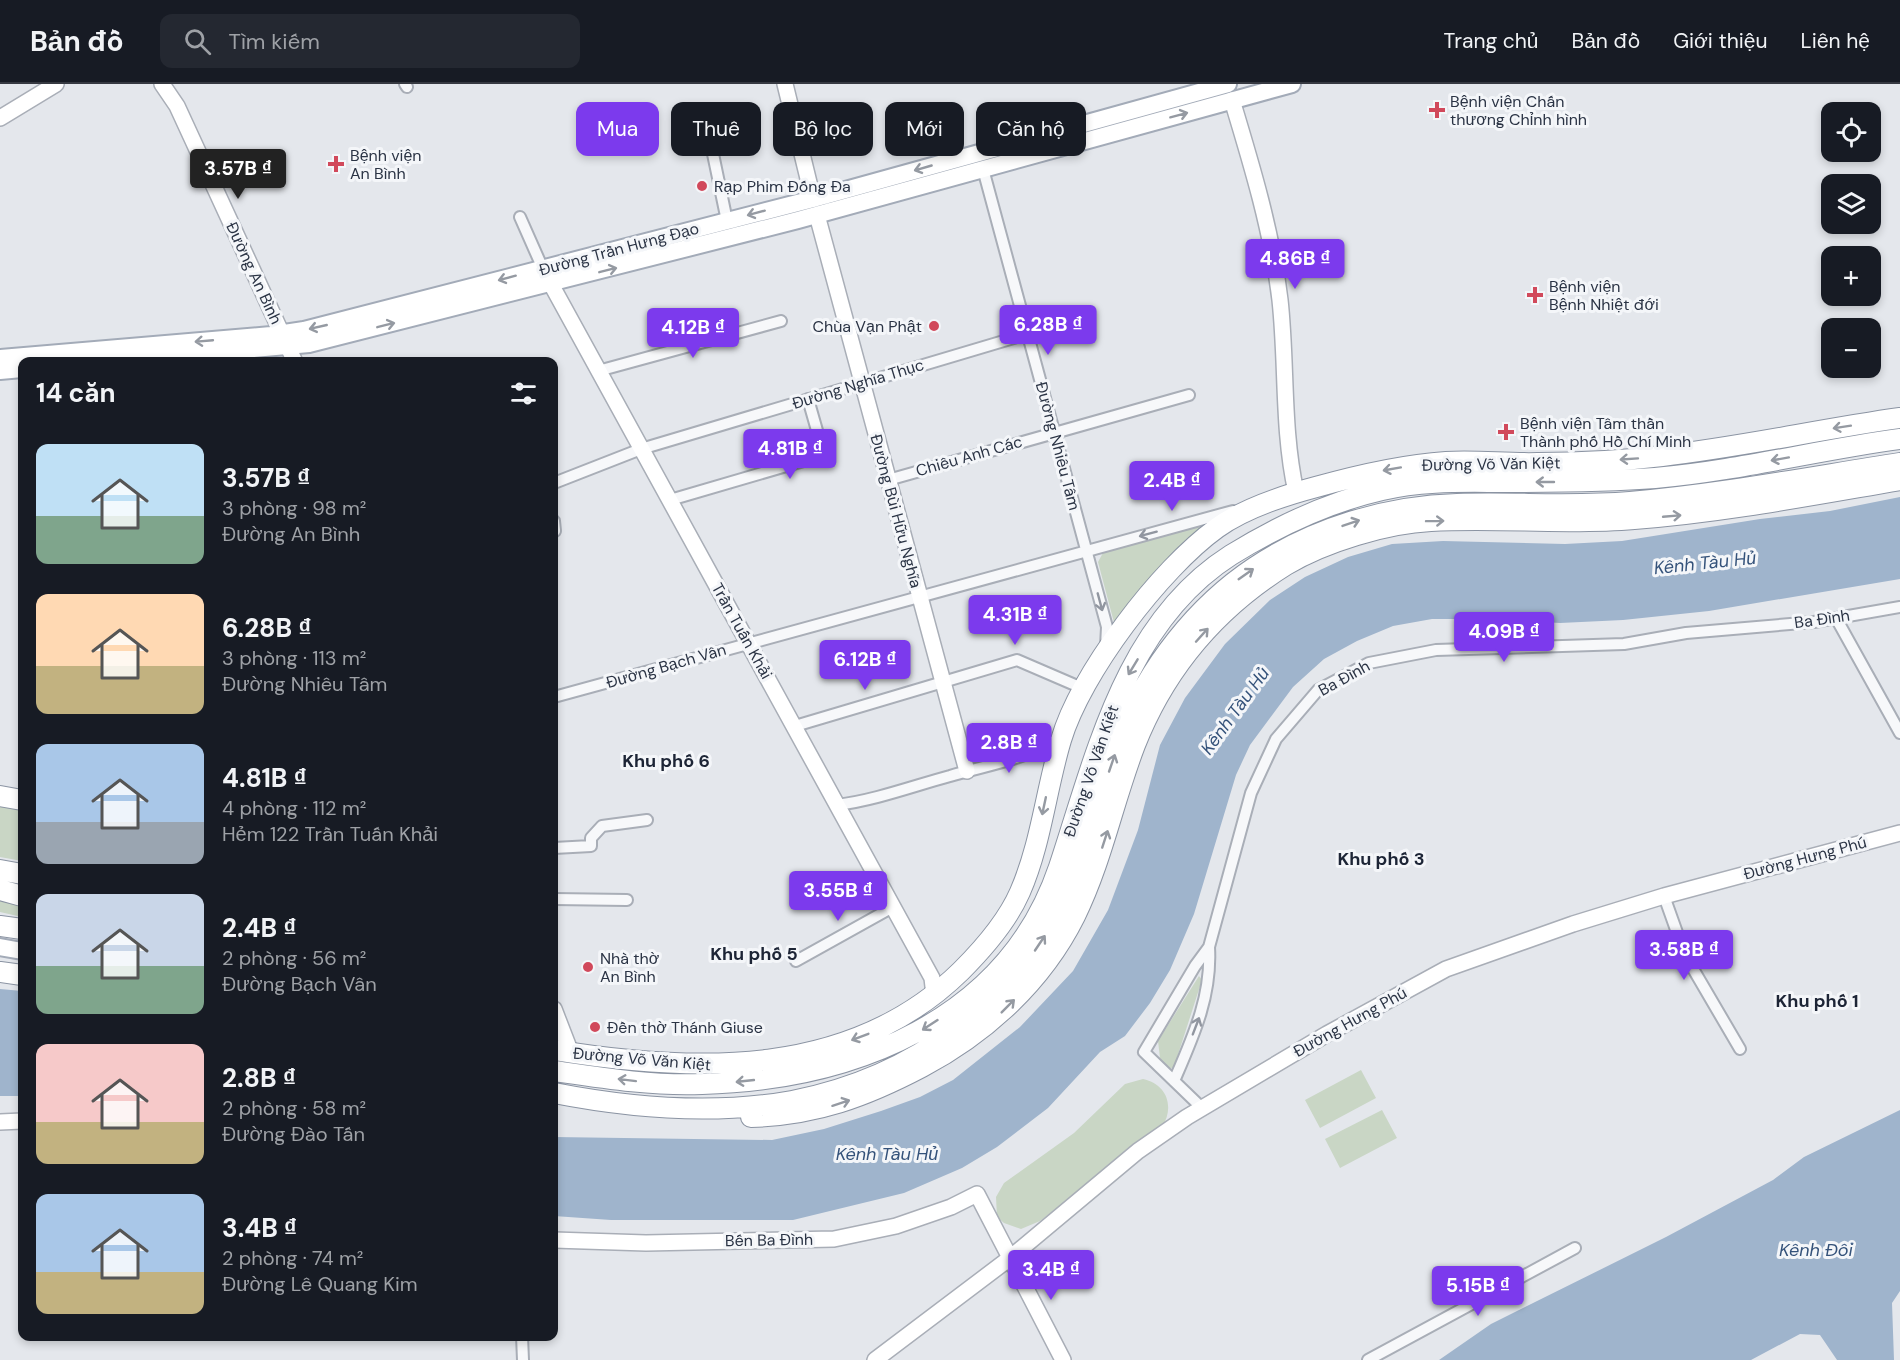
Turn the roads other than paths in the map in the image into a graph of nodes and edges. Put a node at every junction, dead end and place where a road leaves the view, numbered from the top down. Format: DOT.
graph roads {
  1 [pos="56,84"];
  2 [pos="162,84"];
  3 [pos="785,84"];
  4 [pos="1292,84"];
  5 [pos="1229,89"];
  6 [pos="0,118"];
  7 [pos="713,156"];
  8 [pos="981,161"];
  9 [pos="815,207"];
  10 [pos="520,217"];
  11 [pos="727,221"];
  12 [pos="543,268"];
  13 [pos="551,284"];
  14 [pos="781,321"];
  15 [pos="1027,334"];
  16 [pos="288,348"];
  17 [pos="88,356"];
  18 [pos="44,357"];
  19 [pos="176,357"];
  20 [pos="0,358"];
  21 [pos="18,358"];
  22 [pos="18,369"];
  23 [pos="0,370"];
  24 [pos="598,371"];
  25 [pos="862,383"];
  26 [pos="1189,396"];
  27 [pos="808,399"];
  28 [pos="1900,418"];
  29 [pos="1053,432"];
  30 [pos="1900,439"];
  31 [pos="641,449"];
  32 [pos="1900,463"];
  33 [pos="888,480"];
  34 [pos="1900,480"];
  35 [pos="558,481"];
  36 [pos="1296,492"];
  37 [pos="670,500"];
  38 [pos="1265,503"];
  39 [pos="1302,516"];
  40 [pos="1314,543"];
  41 [pos="1086,549"];
  42 [pos="919,596"];
  43 [pos="1900,607"];
  44 [pos="1836,618"];
  45 [pos="749,643"];
  46 [pos="1104,655"];
  47 [pos="943,683"];
  48 [pos="1082,688"];
  49 [pos="558,696"];
  50 [pos="795,726"];
  51 [pos="1900,733"];
  52 [pos="1049,755"];
  53 [pos="967,771"];
  54 [pos="0,796"];
  55 [pos="18,799"];
  56 [pos="837,805"];
  57 [pos="647,820"];
  58 [pos="1900,833"];
  59 [pos="558,848"];
  60 [pos="0,870"];
  61 [pos="18,873"];
  62 [pos="0,890"];
  63 [pos="18,895"];
  64 [pos="1664,896"];
  65 [pos="558,899"];
  66 [pos="627,900"];
  67 [pos="893,908"];
  68 [pos="0,926"];
  69 [pos="18,928"];
  70 [pos="0,947"];
  71 [pos="1209,947"];
  72 [pos="18,950"];
  73 [pos="796,961"];
  74 [pos="0,972"];
  75 [pos="18,974"];
  76 [pos="938,986"];
  77 [pos="558,1030"];
  78 [pos="1740,1049"];
  79 [pos="562,1051"];
  80 [pos="558,1072"];
  81 [pos="584,1075"];
  82 [pos="1174,1081"];
  83 [pos="558,1094"];
  84 [pos="558,1107"];
  85 [pos="1201,1107"];
  86 [pos="18,1121"];
  87 [pos="0,1122"];
  88 [pos="558,1240"];
  89 [pos="1575,1248"];
  90 [pos="1010,1258"];
  91 [pos="522,1341"];
  92 [pos="523,1360"];
  93 [pos="875,1360"];
  94 [pos="1063,1360"];
  95 [pos="1368,1360"];
  1 -- 6 [label="street"];
  2 -- 16 [label="street, Đường An Bình"];
  3 -- 9 [label="street, Đường Bùi Hữu Nghĩa"];
  4 -- 5 [label="main road, Đường Trần Hưng Đạo"];
  5 -- 8 [label="main road, Đường Trần Hưng Đạo"];
  5 -- 36 [label="street"];
  7 -- 11 [label="street"];
  8 -- 9 [label="main road, Đường Trần Hưng Đạo"];
  8 -- 15 [label="street, Đường Nhiêu Tâm"];
  9 -- 11 [label="main road, Đường Trần Hưng Đạo, one-way"];
  13 -- 9 [label="main road, Đường Trần Hưng Đạo, one-way"];
  9 -- 25 [label="street, Đường Bùi Hữu Nghĩa"];
  10 -- 12 [label="street"];
  11 -- 12 [label="main road, Đường Trần Hưng Đạo"];
  12 -- 13 [label="main road"];
  12 -- 16 [label="main road, Đường Trần Hưng Đạo, one-way"];
  16 -- 13 [label="main road, Đường Trần Hưng Đạo, one-way"];
  13 -- 24 [label="street, Trần Tuấn Khải"];
  14 -- 24 [label="street"];
  15 -- 25 [label="street, Đường Nghĩa Thục"];
  15 -- 29 [label="street, Đường Nhiêu Tâm"];
  16 -- 17 [label="main road, Đường Trần Hưng Đạo, one-way"];
  16 -- 19 [label="main road, Đường Trần Hưng Đạo"];
  17 -- 18 [label="main road, Đường Trần Hưng Đạo"];
  20 -- 21 [label="main road, Đường Trần Hưng Đạo"];
  22 -- 23 [label="main road"];
  24 -- 31 [label="street, Trần Tuấn Khải"];
  25 -- 27 [label="street, Đường Nghĩa Thục"];
  25 -- 33 [label="street, Đường Bùi Hữu Nghĩa"];
  26 -- 29 [label="street, Chiêu Anh Các"];
  27 -- 31 [label="street, Đường Nghĩa Thục"];
  27 -- 37 [label="street"];
  28 -- 36 [label="highway, Đường Võ Văn Kiệt, one-way"];
  29 -- 33 [label="street, Chiêu Anh Các"];
  29 -- 41 [label="street, Đường Nhiêu Tâm"];
  30 -- 39 [label="highway, Đường Võ Văn Kiệt, one-way"];
  31 -- 35 [label="street, Đường Nghĩa Thục"];
  31 -- 37 [label="street, Trần Tuấn Khải"];
  40 -- 32 [label="highway, Đường Võ Văn Kiệt, one-way"];
  33 -- 42 [label="street, Đường Bùi Hữu Nghĩa"];
  40 -- 34 [label="highway, Đường Võ Văn Kiệt, one-way"];
  36 -- 38 [label="highway, Đường Võ Văn Kiệt"];
  36 -- 39 [label="highway"];
  37 -- 45 [label="street, Trần Tuấn Khải"];
  38 -- 41 [label="street, Đường Bạch Vân, one-way"];
  38 -- 46 [label="highway, Đường Võ Văn Kiệt"];
  39 -- 40 [label="highway"];
  39 -- 81 [label="highway, Đường Võ Văn Kiệt, one-way"];
  83 -- 40 [label="highway, Đường Võ Văn Kiệt, one-way"];
  84 -- 40 [label="highway, Đường Võ Văn Kiệt, one-way"];
  41 -- 42 [label="street, Đường Bạch Vân"];
  41 -- 46 [label="street, Đường Nhiêu Tâm, one-way"];
  42 -- 45 [label="street, Đường Bạch Vân"];
  42 -- 47 [label="street, Đường Bùi Hữu Nghĩa"];
  43 -- 44 [label="street, Ba Đình"];
  44 -- 51 [label="street"];
  44 -- 71 [label="street, Ba Đình"];
  45 -- 49 [label="street, Đường Bạch Vân"];
  45 -- 50 [label="street, Trần Tuấn Khải"];
  46 -- 48 [label="highway, Đường Võ Văn Kiệt"];
  47 -- 48 [label="street"];
  47 -- 50 [label="street"];
  47 -- 53 [label="street, Đường Bùi Hữu Nghĩa"];
  48 -- 52 [label="highway, Đường Võ Văn Kiệt"];
  50 -- 56 [label="street, Trần Tuấn Khải"];
  52 -- 53 [label="street"];
  52 -- 76 [label="highway, Đường Võ Văn Kiệt, one-way"];
  53 -- 56 [label="street"];
  54 -- 55 [label="highway"];
  56 -- 67 [label="street, Trần Tuấn Khải"];
  57 -- 59 [label="street"];
  58 -- 64 [label="street, Đường Hưng Phú"];
  60 -- 61 [label="highway"];
  62 -- 63 [label="highway"];
  64 -- 78 [label="street"];
  64 -- 85 [label="street, Đường Hưng Phú"];
  65 -- 66 [label="street"];
  67 -- 73 [label="street"];
  67 -- 76 [label="street, Trần Tuấn Khải"];
  68 -- 69 [label="highway"];
  70 -- 72 [label="main road"];
  82 -- 71 [label="street, Ba Đình, one-way"];
  71 -- 82 [label="street, Ba Đình"];
  74 -- 75 [label="highway"];
  76 -- 79 [label="highway, Đường Võ Văn Kiệt, one-way"];
  77 -- 79 [label="street"];
  79 -- 81 [label="highway"];
  80 -- 81 [label="highway, Đường Võ Văn Kiệt"];
  82 -- 85 [label="street"];
  85 -- 90 [label="street, Đường Hưng Phú"];
  86 -- 87 [label="street"];
  88 -- 90 [label="street, Bến Ba Đình"];
  89 -- 95 [label="street"];
  90 -- 93 [label="street, Đường Hưng Phú"];
  90 -- 94 [label="street"];
  91 -- 92 [label="street"];
}
